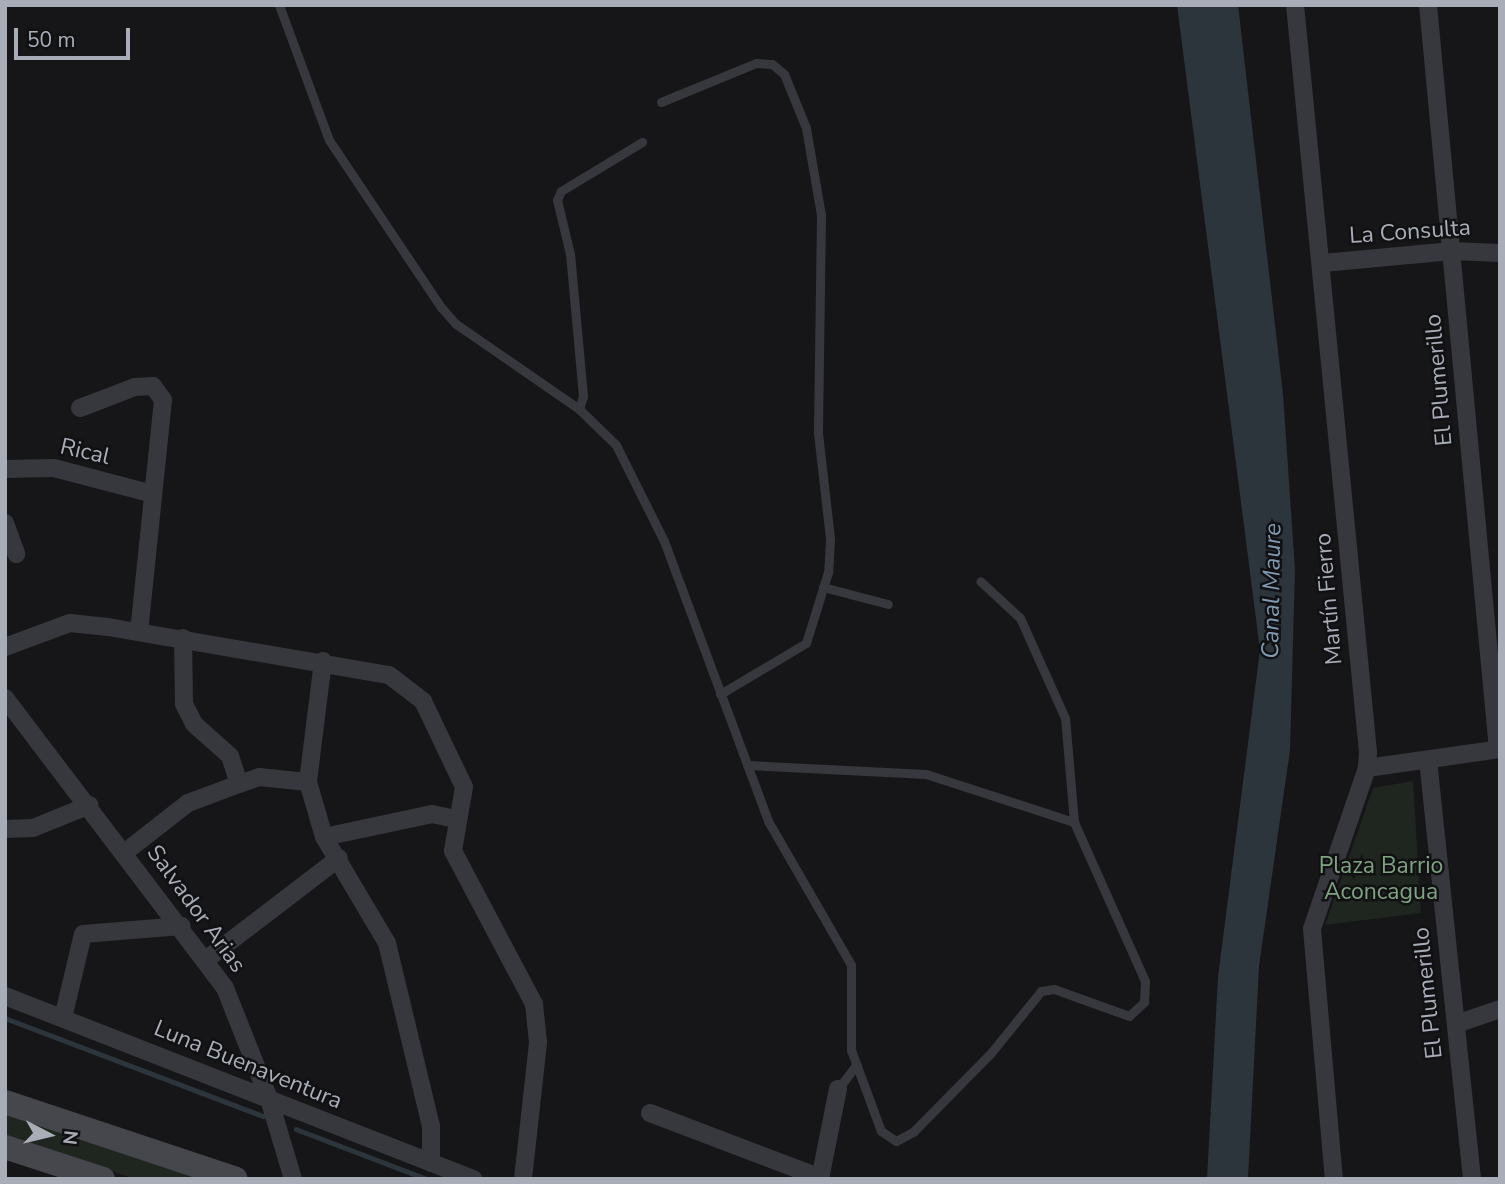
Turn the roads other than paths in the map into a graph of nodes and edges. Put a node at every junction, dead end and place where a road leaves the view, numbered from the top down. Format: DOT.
graph roads {
  1 [pos="279,5"];
  2 [pos="1295,5"];
  3 [pos="1428,5"];
  4 [pos="660,102"];
  5 [pos="642,142"];
  6 [pos="1451,251"];
  7 [pos="1500,253"];
  8 [pos="1323,263"];
  9 [pos="80,408"];
  10 [pos="579,409"];
  11 [pos="5,469"];
  12 [pos="153,494"];
  13 [pos="5,523"];
  14 [pos="16,554"];
  15 [pos="979,581"];
  16 [pos="823,587"];
  17 [pos="888,604"];
  18 [pos="139,631"];
  19 [pos="183,638"];
  20 [pos="5,647"];
  21 [pos="323,662"];
  22 [pos="720,694"];
  23 [pos="5,698"];
  24 [pos="1499,749"];
  25 [pos="1428,760"];
  26 [pos="747,765"];
  27 [pos="1367,768"];
  28 [pos="309,782"];
  29 [pos="239,784"];
  30 [pos="90,805"];
  31 [pos="456,819"];
  32 [pos="1074,822"];
  33 [pos="5,829"];
  34 [pos="324,838"];
  35 [pos="124,853"];
  36 [pos="339,858"];
  37 [pos="182,926"];
  38 [pos="207,959"];
  39 [pos="5,996"];
  40 [pos="1500,1009"];
  41 [pos="63,1018"];
  42 [pos="1456,1024"];
  43 [pos="857,1064"];
  44 [pos="838,1089"];
  45 [pos="269,1099"];
  46 [pos="5,1102"];
  47 [pos="650,1113"];
  48 [pos="5,1147"];
  49 [pos="430,1163"];
  50 [pos="820,1178"];
  51 [pos="103,1179"];
  52 [pos="236,1179"];
  53 [pos="293,1179"];
  54 [pos="473,1179"];
  55 [pos="523,1179"];
  56 [pos="1334,1179"];
  57 [pos="1472,1179"];
  1 -- 10 [label="lane"];
  2 -- 8 [label="street, Martín Fierro"];
  3 -- 6 [label="street, El Plumerillo"];
  4 -- 16 [label="lane"];
  5 -- 10 [label="lane"];
  6 -- 7 [label="street, La Consulta"];
  6 -- 8 [label="street, La Consulta"];
  6 -- 24 [label="street, El Plumerillo"];
  8 -- 27 [label="street, Martín Fierro"];
  9 -- 12 [label="street"];
  10 -- 22 [label="lane"];
  11 -- 12 [label="street, Rical"];
  12 -- 18 [label="street"];
  13 -- 14 [label="street"];
  15 -- 32 [label="lane"];
  16 -- 17 [label="lane"];
  16 -- 22 [label="lane"];
  18 -- 19 [label="street"];
  18 -- 20 [label="street"];
  19 -- 21 [label="street"];
  19 -- 29 [label="street"];
  21 -- 28 [label="street"];
  21 -- 31 [label="street"];
  22 -- 26 [label="lane"];
  23 -- 30 [label="street, Salvador Arias"];
  24 -- 25 [label="street"];
  25 -- 27 [label="street"];
  25 -- 42 [label="street, El Plumerillo"];
  26 -- 32 [label="lane"];
  26 -- 43 [label="lane"];
  27 -- 56 [label="street, Martín Fierro"];
  28 -- 29 [label="street"];
  28 -- 34 [label="street"];
  29 -- 35 [label="street"];
  30 -- 33 [label="street"];
  30 -- 35 [label="street, Salvador Arias"];
  31 -- 34 [label="street"];
  31 -- 55 [label="street"];
  32 -- 43 [label="lane"];
  34 -- 36 [label="street"];
  35 -- 37 [label="street, Salvador Arias"];
  36 -- 38 [label="street"];
  36 -- 49 [label="street"];
  37 -- 38 [label="street, Salvador Arias"];
  37 -- 41 [label="street"];
  38 -- 45 [label="street, Salvador Arias"];
  39 -- 41 [label="street, Luna Buenaventura"];
  40 -- 42 [label="street"];
  41 -- 45 [label="street, Luna Buenaventura"];
  42 -- 57 [label="street, El Plumerillo"];
  43 -- 44 [label="lane"];
  44 -- 50 [label="street"];
  45 -- 49 [label="street, Luna Buenaventura"];
  45 -- 53 [label="street, Salvador Arias"];
  46 -- 52 [label="street"];
  47 -- 50 [label="street"];
  48 -- 51 [label="street"];
  49 -- 54 [label="street, Luna Buenaventura"];
}
